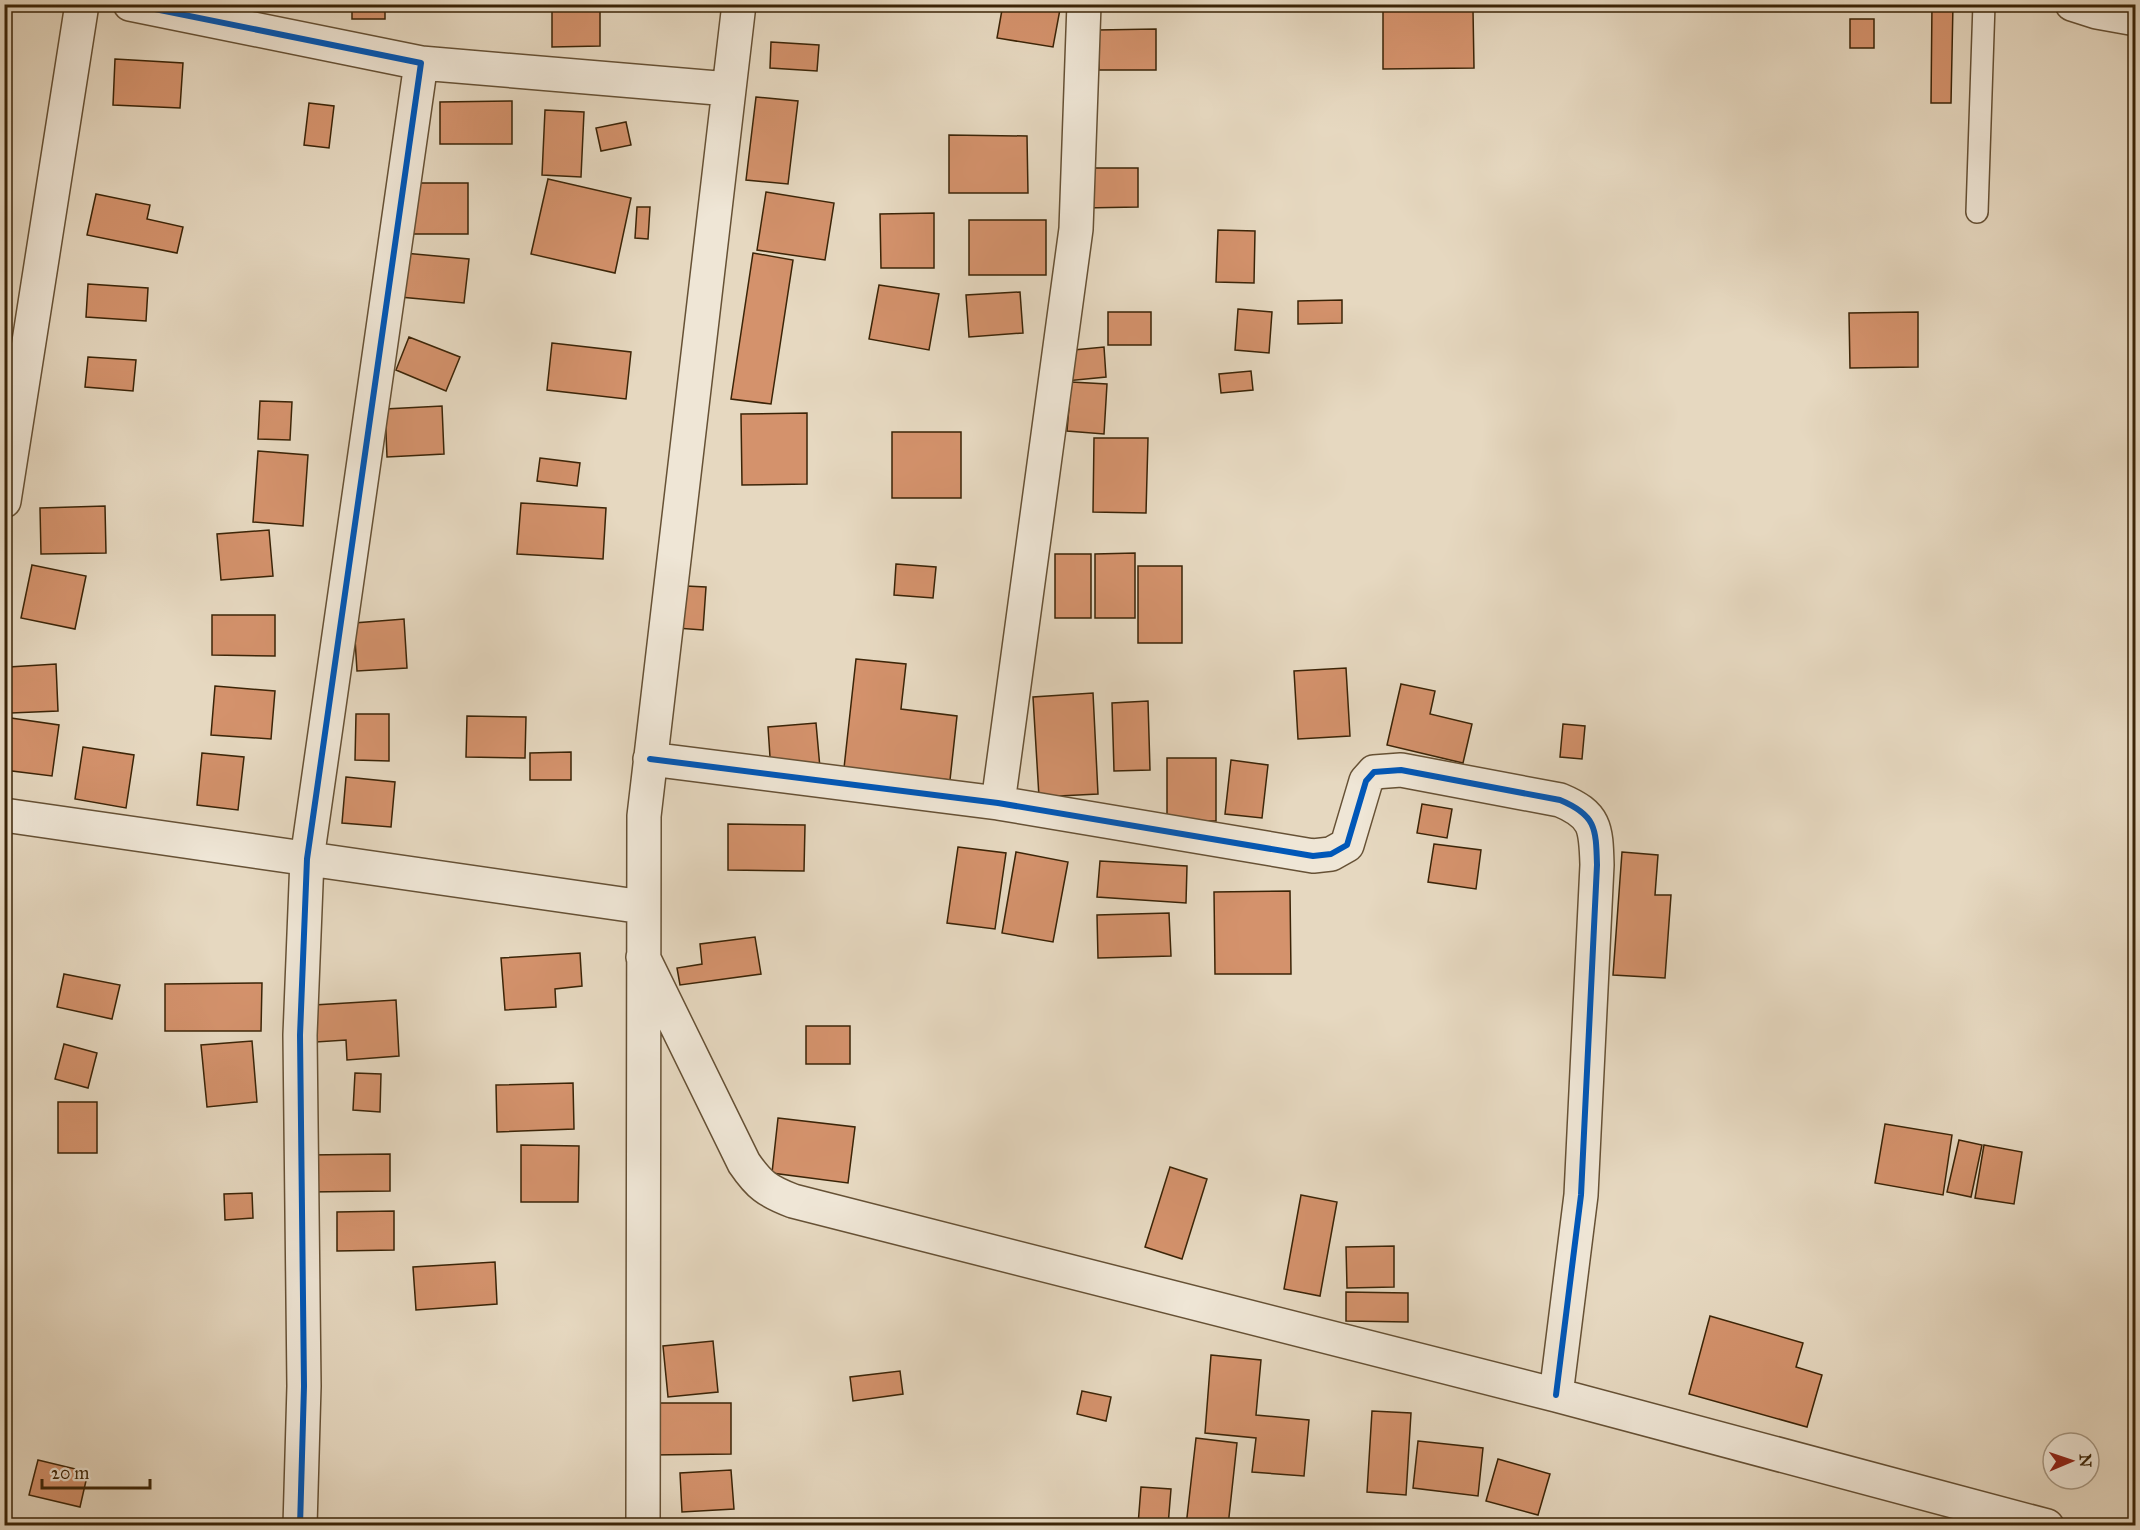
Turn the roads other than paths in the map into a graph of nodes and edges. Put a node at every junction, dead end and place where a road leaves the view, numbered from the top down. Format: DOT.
graph roads {
  1 [pos="82,4"];
  2 [pos="130,4"];
  3 [pos="739,4"];
  4 [pos="1084,4"];
  5 [pos="1984,4"];
  6 [pos="2072,4"];
  7 [pos="2136,19"];
  8 [pos="421,63"];
  9 [pos="729,88"];
  10 [pos="1977,212"];
  11 [pos="4,501"];
  12 [pos="650,759"];
  13 [pos="998,803"];
  14 [pos="4,815"];
  15 [pos="306,859"];
  16 [pos="643,907"];
  17 [pos="643,957"];
  18 [pos="1556,1395"];
  19 [pos="300,1526"];
  20 [pos="643,1526"];
  21 [pos="2047,1526"];
  1 -- 11 [label="street"];
  2 -- 8 [label="street"];
  3 -- 9 [label="street"];
  4 -- 13 [label="street"];
  5 -- 10 [label="lane"];
  6 -- 7 [label="street"];
  8 -- 9 [label="street"];
  8 -- 15 [label="street"];
  9 -- 12 [label="street"];
  12 -- 13 [label="street"];
  12 -- 16 [label="street"];
  13 -- 18 [label="street"];
  14 -- 15 [label="street"];
  15 -- 16 [label="street"];
  15 -- 19 [label="street"];
  16 -- 17 [label="street"];
  17 -- 18 [label="street"];
  17 -- 20 [label="street"];
  18 -- 21 [label="street"];
}
